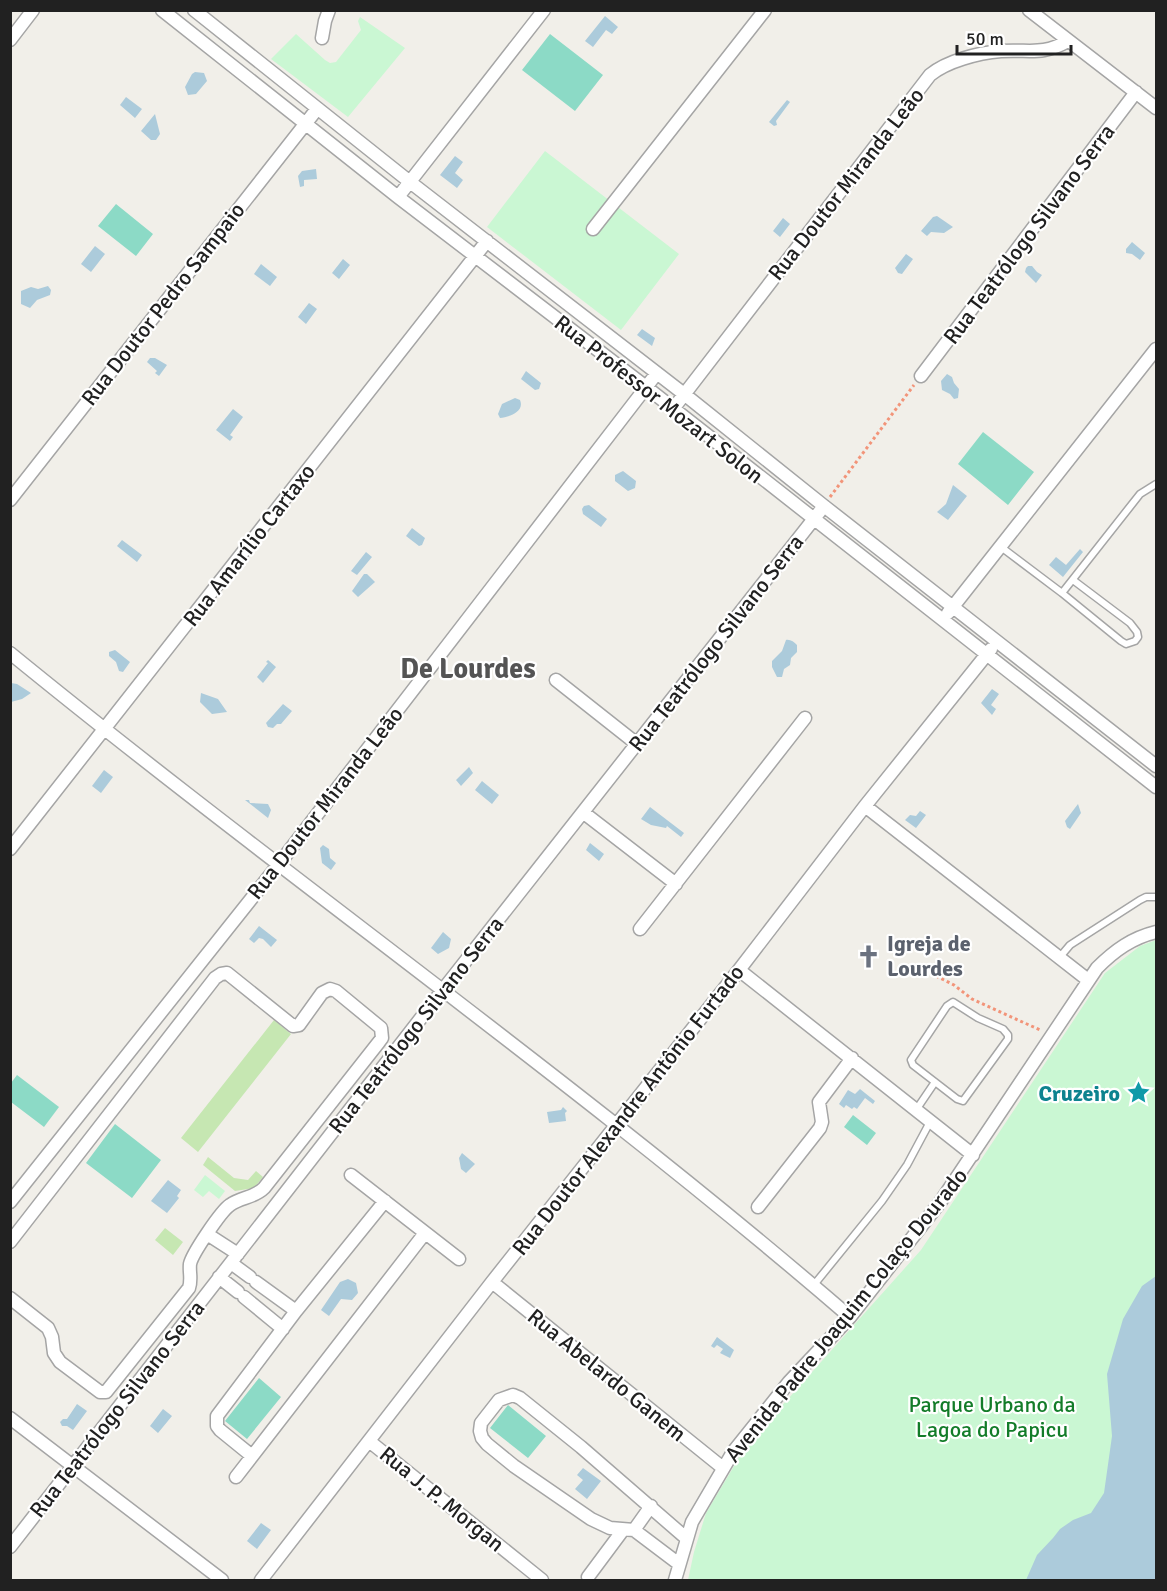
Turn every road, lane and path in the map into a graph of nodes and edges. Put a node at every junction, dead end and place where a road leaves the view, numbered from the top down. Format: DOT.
graph roads {
  1 [pos="33,10"];
  2 [pos="162,10"];
  3 [pos="194,10"];
  4 [pos="329,10"];
  5 [pos="544,10"];
  6 [pos="765,10"];
  7 [pos="1029,10"];
  8 [pos="322,38"];
  9 [pos="10,40"];
  10 [pos="1068,41"];
  11 [pos="1136,92"];
  12 [pos="1156,108"];
  13 [pos="317,109"];
  14 [pos="306,122"];
  15 [pos="410,182"];
  16 [pos="398,197"];
  17 [pos="594,229"];
  18 [pos="487,241"];
  19 [pos="475,257"];
  20 [pos="1156,349"];
  21 [pos="657,373"];
  22 [pos="921,376"];
  23 [pos="646,387"];
  24 [pos="684,394"];
  25 [pos="673,409"];
  26 [pos="1156,484"];
  27 [pos="10,500"];
  28 [pos="824,506"];
  29 [pos="813,519"];
  30 [pos="1001,547"];
  31 [pos="1073,580"];
  32 [pos="1062,593"];
  33 [pos="953,607"];
  34 [pos="944,619"];
  35 [pos="997,641"];
  36 [pos="10,653"];
  37 [pos="987,654"];
  38 [pos="556,680"];
  39 [pos="805,718"];
  40 [pos="104,730"];
  41 [pos="637,744"];
  42 [pos="1156,766"];
  43 [pos="1156,787"];
  44 [pos="865,807"];
  45 [pos="584,813"];
  46 [pos="10,849"];
  47 [pos="279,864"];
  48 [pos="676,884"];
  49 [pos="1156,897"];
  50 [pos="640,929"];
  51 [pos="1156,932"];
  52 [pos="1059,958"];
  53 [pos="739,970"];
  54 [pos="936,976"];
  55 [pos="1088,980"];
  56 [pos="442,991"];
  57 [pos="1052,1036"];
  58 [pos="852,1058"];
  59 [pos="935,1082"];
  60 [pos="916,1110"];
  61 [pos="930,1121"];
  62 [pos="617,1124"];
  63 [pos="973,1155"];
  64 [pos="351,1174"];
  65 [pos="10,1202"];
  66 [pos="385,1202"];
  67 [pos="758,1207"];
  68 [pos="425,1233"];
  69 [pos="207,1234"];
  70 [pos="10,1242"];
  71 [pos="234,1259"];
  72 [pos="459,1259"];
  73 [pos="219,1277"];
  74 [pos="492,1282"];
  75 [pos="813,1286"];
  76 [pos="10,1298"];
  77 [pos="296,1311"];
  78 [pos="850,1317"];
  79 [pos="282,1329"];
  80 [pos="10,1418"];
  81 [pos="369,1441"];
  82 [pos="252,1456"];
  83 [pos="72,1466"];
  84 [pos="723,1468"];
  85 [pos="236,1477"];
  86 [pos="651,1506"];
  87 [pos="629,1530"];
  88 [pos="686,1538"];
  89 [pos="10,1547"];
  90 [pos="679,1564"];
  91 [pos="588,1577"];
  92 [pos="222,1581"];
  93 [pos="261,1581"];
  94 [pos="542,1581"];
  95 [pos="675,1581"];
  1 -- 9 [label="street"];
  2 -- 14 [label="street, Rua Professor Mozart Solon"];
  3 -- 13 [label="street, Rua Professor Mozart Solon"];
  4 -- 8 [label="street"];
  5 -- 15 [label="street"];
  6 -- 17 [label="street"];
  7 -- 10 [label="street"];
  10 -- 11 [label="street"];
  10 -- 24 [label="street, Rua Doutor Miranda Leão"];
  11 -- 12 [label="street"];
  11 -- 22 [label="street, Rua Teatrólogo Silvano Serra"];
  13 -- 14 [label="street, Rua Doutor Pedro Sampaio"];
  13 -- 15 [label="street, Rua Professor Mozart Solon"];
  14 -- 16 [label="street, Rua Professor Mozart Solon"];
  14 -- 27 [label="street, Rua Doutor Pedro Sampaio"];
  15 -- 16 [label="street"];
  15 -- 18 [label="street, Rua Professor Mozart Solon"];
  16 -- 19 [label="street, Rua Professor Mozart Solon"];
  18 -- 19 [label="street, Rua Amarílio Cartaxo"];
  18 -- 21 [label="street, Rua Professor Mozart Solon"];
  19 -- 23 [label="street, Rua Professor Mozart Solon"];
  19 -- 40 [label="street, Rua Amarílio Cartaxo"];
  20 -- 30 [label="street"];
  21 -- 23 [label="street, Rua Doutor Miranda Leão"];
  21 -- 24 [label="street, Rua Professor Mozart Solon"];
  22 -- 28 [label="path"];
  23 -- 25 [label="street, Rua Professor Mozart Solon"];
  23 -- 47 [label="street, Rua Doutor Miranda Leão"];
  24 -- 25 [label="street, Rua Doutor Miranda Leão"];
  24 -- 28 [label="street, Rua Professor Mozart Solon"];
  25 -- 29 [label="street, Rua Professor Mozart Solon"];
  26 -- 31 [label="lane"];
  28 -- 29 [label="street, Rua Teatrólogo Silvano Serra"];
  28 -- 33 [label="street, Rua Professor Mozart Solon"];
  29 -- 34 [label="street, Rua Professor Mozart Solon"];
  29 -- 41 [label="street, Rua Teatrólogo Silvano Serra"];
  30 -- 32 [label="lane"];
  30 -- 33 [label="street"];
  31 -- 32 [label="lane"];
  31 -- 32 [label="lane"];
  33 -- 34 [label="street"];
  33 -- 35 [label="street, Rua Professor Mozart Solon"];
  34 -- 37 [label="street, Rua Professor Mozart Solon"];
  35 -- 37 [label="street, Rua Doutor Alexandre Antônio Furtado"];
  35 -- 42 [label="street, Rua Professor Mozart Solon"];
  36 -- 40 [label="street"];
  37 -- 43 [label="street, Rua Professor Mozart Solon"];
  37 -- 44 [label="street, Rua Doutor Alexandre Antônio Furtado"];
  38 -- 41 [label="street"];
  39 -- 48 [label="street"];
  40 -- 46 [label="street, Rua Amarílio Cartaxo"];
  40 -- 47 [label="street"];
  41 -- 45 [label="street, Rua Teatrólogo Silvano Serra"];
  44 -- 52 [label="street"];
  44 -- 53 [label="street, Rua Doutor Alexandre Antônio Furtado"];
  45 -- 48 [label="street"];
  45 -- 56 [label="street, Rua Teatrólogo Silvano Serra"];
  47 -- 56 [label="street"];
  47 -- 65 [label="street, Rua Doutor Miranda Leão"];
  48 -- 50 [label="street"];
  49 -- 52 [label="lane"];
  51 -- 55 [label="street, Avenida Padre Joaquim Colaço Dourado"];
  52 -- 55 [label="street"];
  53 -- 58 [label="street"];
  53 -- 62 [label="street, Rua Doutor Alexandre Antônio Furtado"];
  54 -- 57 [label="path"];
  55 -- 57 [label="street, Avenida Padre Joaquim Colaço Dourado"];
  56 -- 62 [label="street"];
  56 -- 71 [label="street, Rua Teatrólogo Silvano Serra"];
  57 -- 63 [label="street, Avenida Padre Joaquim Colaço Dourado"];
  58 -- 60 [label="street"];
  58 -- 67 [label="street"];
  59 -- 59 [label="lane"];
  59 -- 60 [label="lane"];
  60 -- 61 [label="street"];
  61 -- 63 [label="street"];
  61 -- 75 [label="lane"];
  62 -- 74 [label="street, Rua Doutor Alexandre Antônio Furtado"];
  62 -- 75 [label="street"];
  63 -- 78 [label="street, Avenida Padre Joaquim Colaço Dourado"];
  64 -- 66 [label="street"];
  66 -- 68 [label="street"];
  66 -- 77 [label="street"];
  68 -- 72 [label="street"];
  68 -- 82 [label="street"];
  69 -- 70 [label="street"];
  69 -- 71 [label="street"];
  69 -- 76 [label="street"];
  71 -- 73 [label="street, Rua Teatrólogo Silvano Serra"];
  71 -- 77 [label="street"];
  73 -- 79 [label="street"];
  73 -- 83 [label="street, Rua Teatrólogo Silvano Serra"];
  74 -- 81 [label="street, Rua Doutor Alexandre Antônio Furtado"];
  74 -- 84 [label="street, Rua Abelardo Ganem"];
  75 -- 78 [label="street"];
  77 -- 79 [label="street"];
  78 -- 84 [label="street, Avenida Padre Joaquim Colaço Dourado"];
  79 -- 82 [label="street"];
  80 -- 83 [label="street"];
  81 -- 93 [label="street, Rua Doutor Alexandre Antônio Furtado"];
  81 -- 94 [label="street, Rua J. P. Morgan"];
  82 -- 85 [label="street"];
  83 -- 89 [label="street, Rua Teatrólogo Silvano Serra"];
  83 -- 92 [label="street"];
  84 -- 88 [label="street, Avenida Padre Joaquim Colaço Dourado"];
  86 -- 87 [label="street"];
  86 -- 87 [label="street"];
  86 -- 88 [label="street"];
  87 -- 90 [label="street"];
  87 -- 91 [label="street"];
  88 -- 90 [label="street, Avenida Padre Joaquim Colaço Dourado"];
  90 -- 95 [label="street, Avenida Padre Joaquim Colaço Dourado"];
}
